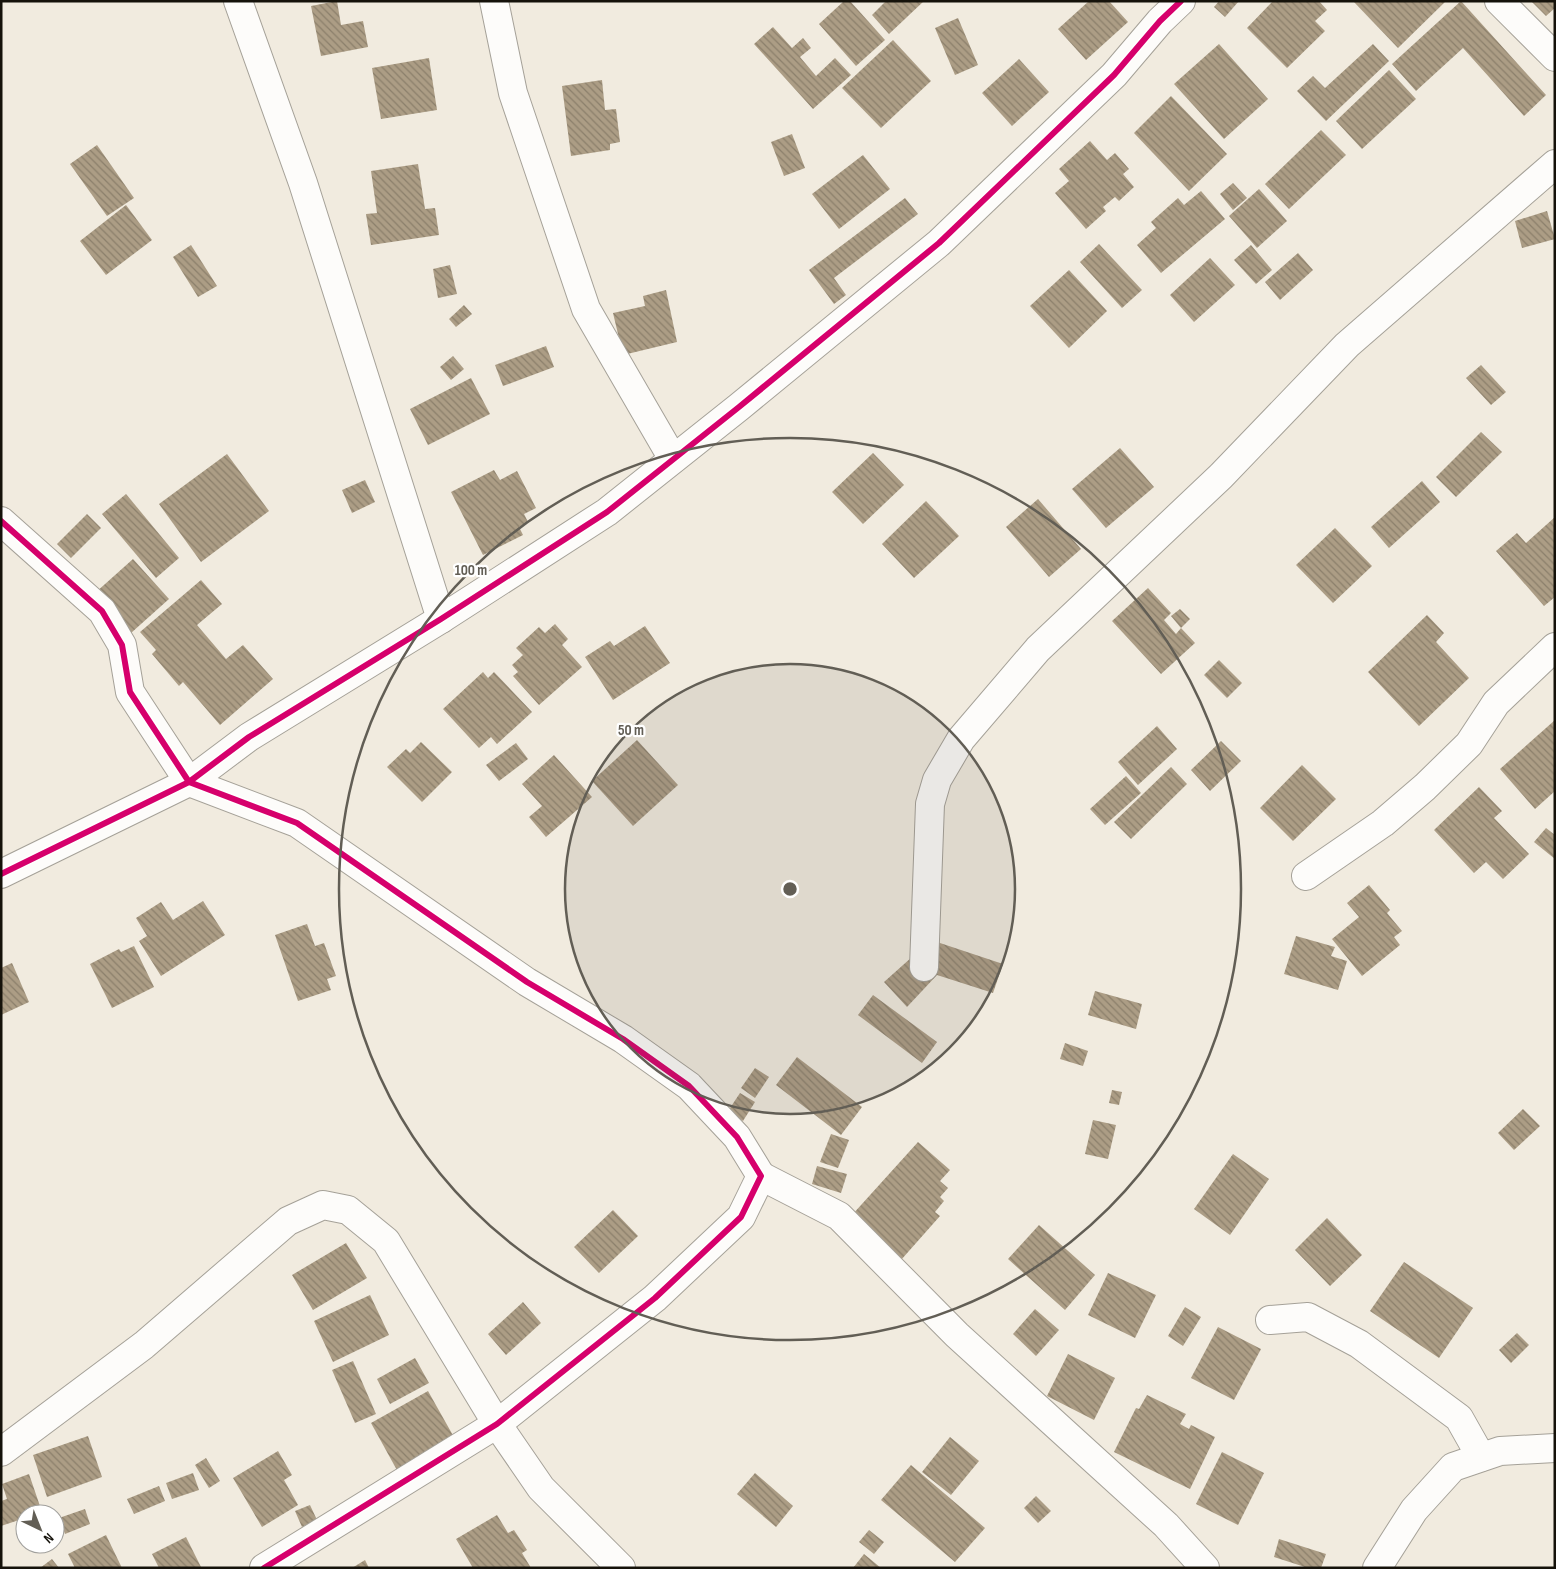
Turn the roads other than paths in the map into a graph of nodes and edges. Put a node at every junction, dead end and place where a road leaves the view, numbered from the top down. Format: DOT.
graph roads {
  1 [pos="238,1"];
  2 [pos="494,1"];
  3 [pos="1182,1"];
  4 [pos="1500,1"];
  5 [pos="1555,57"];
  6 [pos="1555,164"];
  7 [pos="673,459"];
  8 [pos="1,521"];
  9 [pos="441,619"];
  10 [pos="1555,647"];
  11 [pos="189,782"];
  12 [pos="1,874"];
  13 [pos="1306,876"];
  14 [pos="924,967"];
  15 [pos="760,1176"];
  16 [pos="1270,1320"];
  17 [pos="498,1424"];
  18 [pos="1555,1448"];
  19 [pos="1,1452"];
  20 [pos="1481,1457"];
  21 [pos="264,1568"];
  22 [pos="621,1568"];
  23 [pos="1205,1568"];
  24 [pos="1378,1568"];
  1 -- 9 [label="street"];
  2 -- 7 [label="street"];
  3 -- 7 [label="street"];
  4 -- 5 [label="street"];
  6 -- 14 [label="street"];
  7 -- 9 [label="street"];
  8 -- 11 [label="street"];
  9 -- 11 [label="street"];
  10 -- 13 [label="street"];
  11 -- 12 [label="street"];
  11 -- 15 [label="street"];
  15 -- 17 [label="street"];
  15 -- 23 [label="street"];
  16 -- 20 [label="street"];
  17 -- 19 [label="street"];
  17 -- 21 [label="street"];
  17 -- 22 [label="street"];
  18 -- 20 [label="street"];
  20 -- 24 [label="street"];
}
